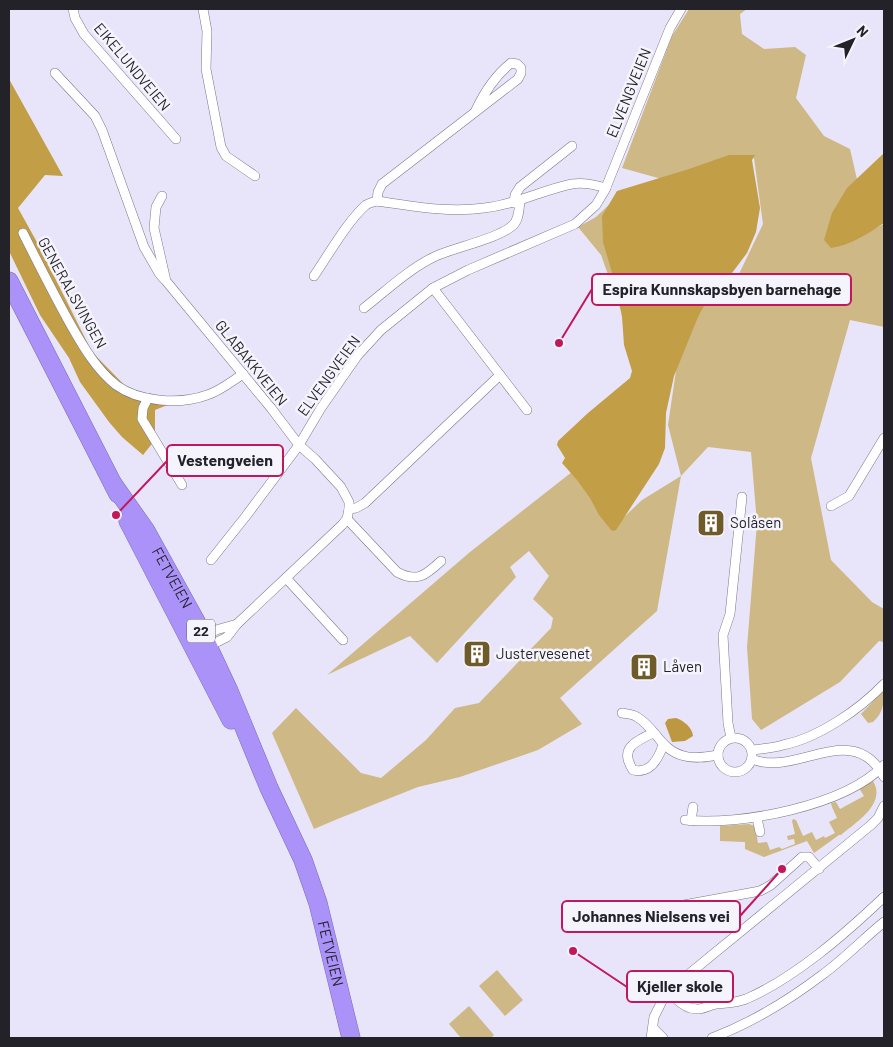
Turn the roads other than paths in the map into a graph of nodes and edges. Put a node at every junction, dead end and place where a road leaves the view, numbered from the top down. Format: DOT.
graph roads {
  1 [pos="73,9"];
  2 [pos="203,9"];
  3 [pos="680,9"];
  4 [pos="55,73"];
  5 [pos="476,110"];
  6 [pos="176,139"];
  7 [pos="572,146"];
  8 [pos="254,176"];
  9 [pos="606,188"];
  10 [pos="162,196"];
  11 [pos="377,201"];
  12 [pos="517,202"];
  13 [pos="23,233"];
  14 [pos="314,276"];
  15 [pos="9,281"];
  16 [pos="166,281"];
  17 [pos="433,288"];
  18 [pos="364,308"];
  19 [pos="243,374"];
  20 [pos="500,375"];
  21 [pos="148,398"];
  22 [pos="527,410"];
  23 [pos="884,438"];
  24 [pos="298,444"];
  25 [pos="182,485"];
  26 [pos="742,497"];
  27 [pos="831,506"];
  28 [pos="349,509"];
  29 [pos="347,519"];
  30 [pos="211,560"];
  31 [pos="441,561"];
  32 [pos="286,578"];
  33 [pos="344,640"];
  34 [pos="202,643"];
  35 [pos="884,684"];
  36 [pos="622,713"];
  37 [pos="653,733"];
  38 [pos="731,738"];
  39 [pos="664,746"];
  40 [pos="752,754"];
  41 [pos="718,755"];
  42 [pos="883,770"];
  43 [pos="884,806"];
  44 [pos="693,807"];
  45 [pos="757,818"];
  46 [pos="760,832"];
  47 [pos="819,869"];
  48 [pos="884,896"];
  49 [pos="662,909"];
  50 [pos="884,922"];
  51 [pos="668,992"];
  52 [pos="652,1034"];
  53 [pos="351,1038"];
  54 [pos="663,1038"];
  55 [pos="712,1038"];
  1 -- 6 [label="street, EIKELUNDVEIEN"];
  2 -- 8 [label="street"];
  3 -- 9 [label="street, ELVENGVEIEN"];
  4 -- 16 [label="street, GLABAKKVEIEN"];
  5 -- 5 [label="street"];
  5 -- 11 [label="street"];
  7 -- 12 [label="street"];
  9 -- 12 [label="street"];
  9 -- 17 [label="street, ELVENGVEIEN"];
  10 -- 16 [label="street, GLABAKKVEIEN"];
  11 -- 12 [label="street"];
  11 -- 14 [label="street"];
  12 -- 18 [label="street"];
  13 -- 21 [label="street, GENERALSVINGEN"];
  15 -- 34 [label="highway, FETVEIEN / 22"];
  16 -- 19 [label="street, GLABAKKVEIEN"];
  17 -- 20 [label="street"];
  17 -- 24 [label="street, ELVENGVEIEN"];
  19 -- 21 [label="street, GENERALSVINGEN"];
  19 -- 24 [label="street, GLABAKKVEIEN"];
  20 -- 22 [label="street"];
  20 -- 28 [label="street"];
  21 -- 25 [label="street"];
  23 -- 27 [label="street"];
  24 -- 28 [label="street, GLABAKKVEIEN"];
  24 -- 30 [label="street, ELVENGVEIEN"];
  26 -- 38 [label="street"];
  28 -- 29 [label="street"];
  29 -- 31 [label="street"];
  29 -- 32 [label="street"];
  32 -- 33 [label="street"];
  32 -- 34 [label="street"];
  34 -- 53 [label="highway, FETVEIEN / 22"];
  35 -- 40 [label="street"];
  36 -- 37 [label="street"];
  37 -- 39 [label="street"];
  37 -- 39 [label="street"];
  38 -- 40 [label="street"];
  38 -- 41 [label="street"];
  39 -- 41 [label="street"];
  40 -- 41 [label="street"];
  40 -- 42 [label="street"];
  42 -- 45 [label="street"];
  43 -- 47 [label="street"];
  44 -- 45 [label="street"];
  45 -- 46 [label="street"];
  47 -- 49 [label="street"];
  47 -- 51 [label="street"];
  48 -- 51 [label="street"];
  50 -- 55 [label="street"];
  51 -- 52 [label="street"];
  52 -- 54 [label="street"];
}
